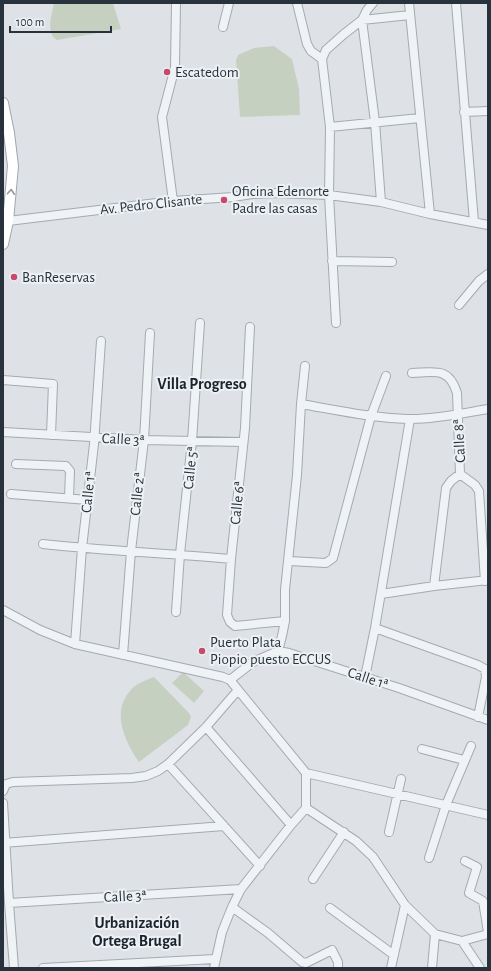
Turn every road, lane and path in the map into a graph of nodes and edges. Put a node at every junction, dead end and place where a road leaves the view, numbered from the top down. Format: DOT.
graph roads {
  1 [pos="176,3"];
  2 [pos="229,3"];
  3 [pos="297,3"];
  4 [pos="373,3"];
  5 [pos="409,3"];
  6 [pos="456,3"];
  7 [pos="366,6"];
  8 [pos="410,16"];
  9 [pos="362,20"];
  10 [pos="223,27"];
  11 [pos="322,59"];
  12 [pos="3,103"];
  13 [pos="488,111"];
  14 [pos="464,112"];
  15 [pos="420,118"];
  16 [pos="375,122"];
  17 [pos="330,127"];
  18 [pos="328,195"];
  19 [pos="173,201"];
  20 [pos="381,202"];
  21 [pos="430,214"];
  22 [pos="5,222"];
  23 [pos="474,222"];
  24 [pos="488,225"];
  25 [pos="3,244"];
  26 [pos="332,261"];
  27 [pos="392,262"];
  28 [pos="488,274"];
  29 [pos="459,305"];
  30 [pos="200,323"];
  31 [pos="336,323"];
  32 [pos="250,327"];
  33 [pos="150,334"];
  34 [pos="101,341"];
  35 [pos="305,366"];
  36 [pos="412,373"];
  37 [pos="386,376"];
  38 [pos="3,380"];
  39 [pos="301,404"];
  40 [pos="488,409"];
  41 [pos="457,415"];
  42 [pos="370,416"];
  43 [pos="410,419"];
  44 [pos="3,432"];
  45 [pos="51,435"];
  46 [pos="94,438"];
  47 [pos="144,440"];
  48 [pos="192,442"];
  49 [pos="243,442"];
  50 [pos="16,464"];
  51 [pos="460,474"];
  52 [pos="11,494"];
  53 [pos="69,498"];
  54 [pos="88,500"];
  55 [pos="43,544"];
  56 [pos="82,548"];
  57 [pos="131,551"];
  58 [pos="180,554"];
  59 [pos="231,559"];
  60 [pos="289,561"];
  61 [pos="486,580"];
  62 [pos="434,586"];
  63 [pos="381,594"];
  64 [pos="3,610"];
  65 [pos="176,612"];
  66 [pos="285,621"];
  67 [pos="375,628"];
  68 [pos="75,644"];
  69 [pos="278,651"];
  70 [pos="123,655"];
  71 [pos="365,677"];
  72 [pos="230,680"];
  73 [pos="238,690"];
  74 [pos="478,716"];
  75 [pos="488,720"];
  76 [pos="206,727"];
  77 [pos="471,746"];
  78 [pos="422,749"];
  79 [pos="464,760"];
  80 [pos="168,764"];
  81 [pos="306,773"];
  82 [pos="401,779"];
  83 [pos="4,787"];
  84 [pos="397,794"];
  85 [pos="3,803"];
  86 [pos="446,805"];
  87 [pos="306,808"];
  88 [pos="488,815"];
  89 [pos="291,825"];
  90 [pos="224,826"];
  91 [pos="344,832"];
  92 [pos="389,832"];
  93 [pos="4,843"];
  94 [pos="429,858"];
  95 [pos="465,861"];
  96 [pos="260,866"];
  97 [pos="313,879"];
  98 [pos="241,889"];
  99 [pos="9,903"];
  100 [pos="405,905"];
  101 [pos="232,907"];
  102 [pos="330,908"];
  103 [pos="488,933"];
  104 [pos="435,934"];
  105 [pos="462,941"];
  106 [pos="394,955"];
  107 [pos="215,959"];
  108 [pos="86,967"];
  109 [pos="14,968"];
  110 [pos="43,968"];
  111 [pos="214,968"];
  112 [pos="338,968"];
  113 [pos="391,968"];
  114 [pos="432,968"];
  115 [pos="480,968"];
  1 -- 19 [label="street"];
  2 -- 10 [label="street"];
  3 -- 11 [label="street"];
  4 -- 7 [label="street"];
  5 -- 8 [label="street"];
  6 -- 14 [label="street"];
  7 -- 9 [label="street"];
  8 -- 9 [label="street"];
  8 -- 15 [label="street"];
  9 -- 11 [label="street"];
  9 -- 16 [label="street"];
  11 -- 17 [label="street"];
  22 -- 12 [label="main road, one-way"];
  13 -- 14 [label="street"];
  14 -- 23 [label="street"];
  15 -- 16 [label="street"];
  15 -- 21 [label="street"];
  16 -- 17 [label="street"];
  16 -- 20 [label="street"];
  17 -- 18 [label="street"];
  18 -- 19 [label="street, Av. Pedro Clisante"];
  18 -- 20 [label="street, Av. Pedro Clisante"];
  18 -- 26 [label="street"];
  19 -- 22 [label="street, Av. Pedro Clisante"];
  20 -- 21 [label="street, Av. Pedro Clisante"];
  21 -- 23 [label="street, Av. Pedro Clisante"];
  22 -- 25 [label="main road"];
  23 -- 24 [label="street, Av. Pedro Clisante"];
  26 -- 27 [label="street"];
  26 -- 31 [label="street"];
  28 -- 29 [label="street"];
  30 -- 48 [label="street, Calle 5ª"];
  32 -- 49 [label="street, Calle 6ª"];
  33 -- 47 [label="street, Calle 2ª"];
  34 -- 46 [label="street, Calle 1ª"];
  35 -- 39 [label="street"];
  36 -- 41 [label="street, Calle 8ª"];
  37 -- 42 [label="street"];
  38 -- 45 [label="street"];
  39 -- 42 [label="street"];
  39 -- 60 [label="street"];
  40 -- 41 [label="street"];
  41 -- 43 [label="street"];
  41 -- 51 [label="street, Calle 8ª"];
  42 -- 43 [label="street"];
  42 -- 60 [label="street"];
  43 -- 63 [label="street"];
  44 -- 45 [label="street, Calle 3ª"];
  45 -- 46 [label="street, Calle 3ª"];
  46 -- 47 [label="street, Calle 3ª"];
  46 -- 54 [label="street, Calle 1ª"];
  47 -- 48 [label="street, Calle 3ª"];
  47 -- 57 [label="street, Calle 2ª"];
  48 -- 49 [label="street, Calle 3ª"];
  48 -- 58 [label="street, Calle 5ª"];
  49 -- 59 [label="street, Calle 6ª"];
  50 -- 53 [label="street"];
  51 -- 61 [label="street"];
  51 -- 62 [label="street, Calle 8ª"];
  52 -- 53 [label="street"];
  53 -- 54 [label="street"];
  54 -- 56 [label="street, Calle 1ª"];
  55 -- 56 [label="street"];
  56 -- 57 [label="street"];
  56 -- 68 [label="street, Calle 1ª"];
  57 -- 58 [label="street"];
  57 -- 70 [label="street, Calle 2ª"];
  58 -- 59 [label="street"];
  58 -- 65 [label="street, Calle 5ª"];
  59 -- 66 [label="street, Calle 6ª"];
  60 -- 66 [label="street"];
  61 -- 62 [label="street"];
  62 -- 63 [label="street"];
  63 -- 67 [label="street"];
  64 -- 68 [label="street"];
  66 -- 69 [label="street"];
  67 -- 71 [label="street"];
  67 -- 74 [label="street"];
  68 -- 70 [label="street"];
  69 -- 71 [label="street, Calle 1ª"];
  69 -- 72 [label="street"];
  70 -- 72 [label="street"];
  71 -- 74 [label="street, Calle 1ª"];
  72 -- 73 [label="street"];
  73 -- 76 [label="street"];
  73 -- 81 [label="street"];
  74 -- 75 [label="street, Calle 1ª"];
  76 -- 80 [label="street"];
  76 -- 89 [label="street"];
  77 -- 79 [label="street"];
  78 -- 79 [label="street"];
  79 -- 86 [label="street"];
  80 -- 83 [label="street"];
  80 -- 90 [label="street"];
  81 -- 84 [label="street"];
  81 -- 87 [label="street"];
  82 -- 84 [label="street"];
  84 -- 86 [label="street"];
  84 -- 92 [label="street"];
  85 -- 93 [label="street"];
  86 -- 88 [label="street"];
  86 -- 94 [label="street"];
  87 -- 89 [label="street"];
  87 -- 91 [label="street"];
  89 -- 96 [label="street"];
  90 -- 93 [label="street"];
  90 -- 96 [label="street"];
  91 -- 97 [label="street"];
  91 -- 100 [label="street"];
  93 -- 99 [label="street"];
  95 -- 103 [label="street"];
  96 -- 98 [label="street"];
  98 -- 99 [label="street, Calle 3ª"];
  98 -- 101 [label="street"];
  99 -- 109 [label="street"];
  100 -- 104 [label="street"];
  100 -- 106 [label="street"];
  101 -- 107 [label="street"];
  101 -- 112 [label="street"];
  102 -- 106 [label="street"];
  103 -- 105 [label="street"];
  104 -- 105 [label="street"];
  104 -- 114 [label="street"];
  105 -- 115 [label="street"];
  106 -- 113 [label="street"];
  107 -- 108 [label="street"];
  107 -- 111 [label="street"];
  108 -- 110 [label="street"];
}
